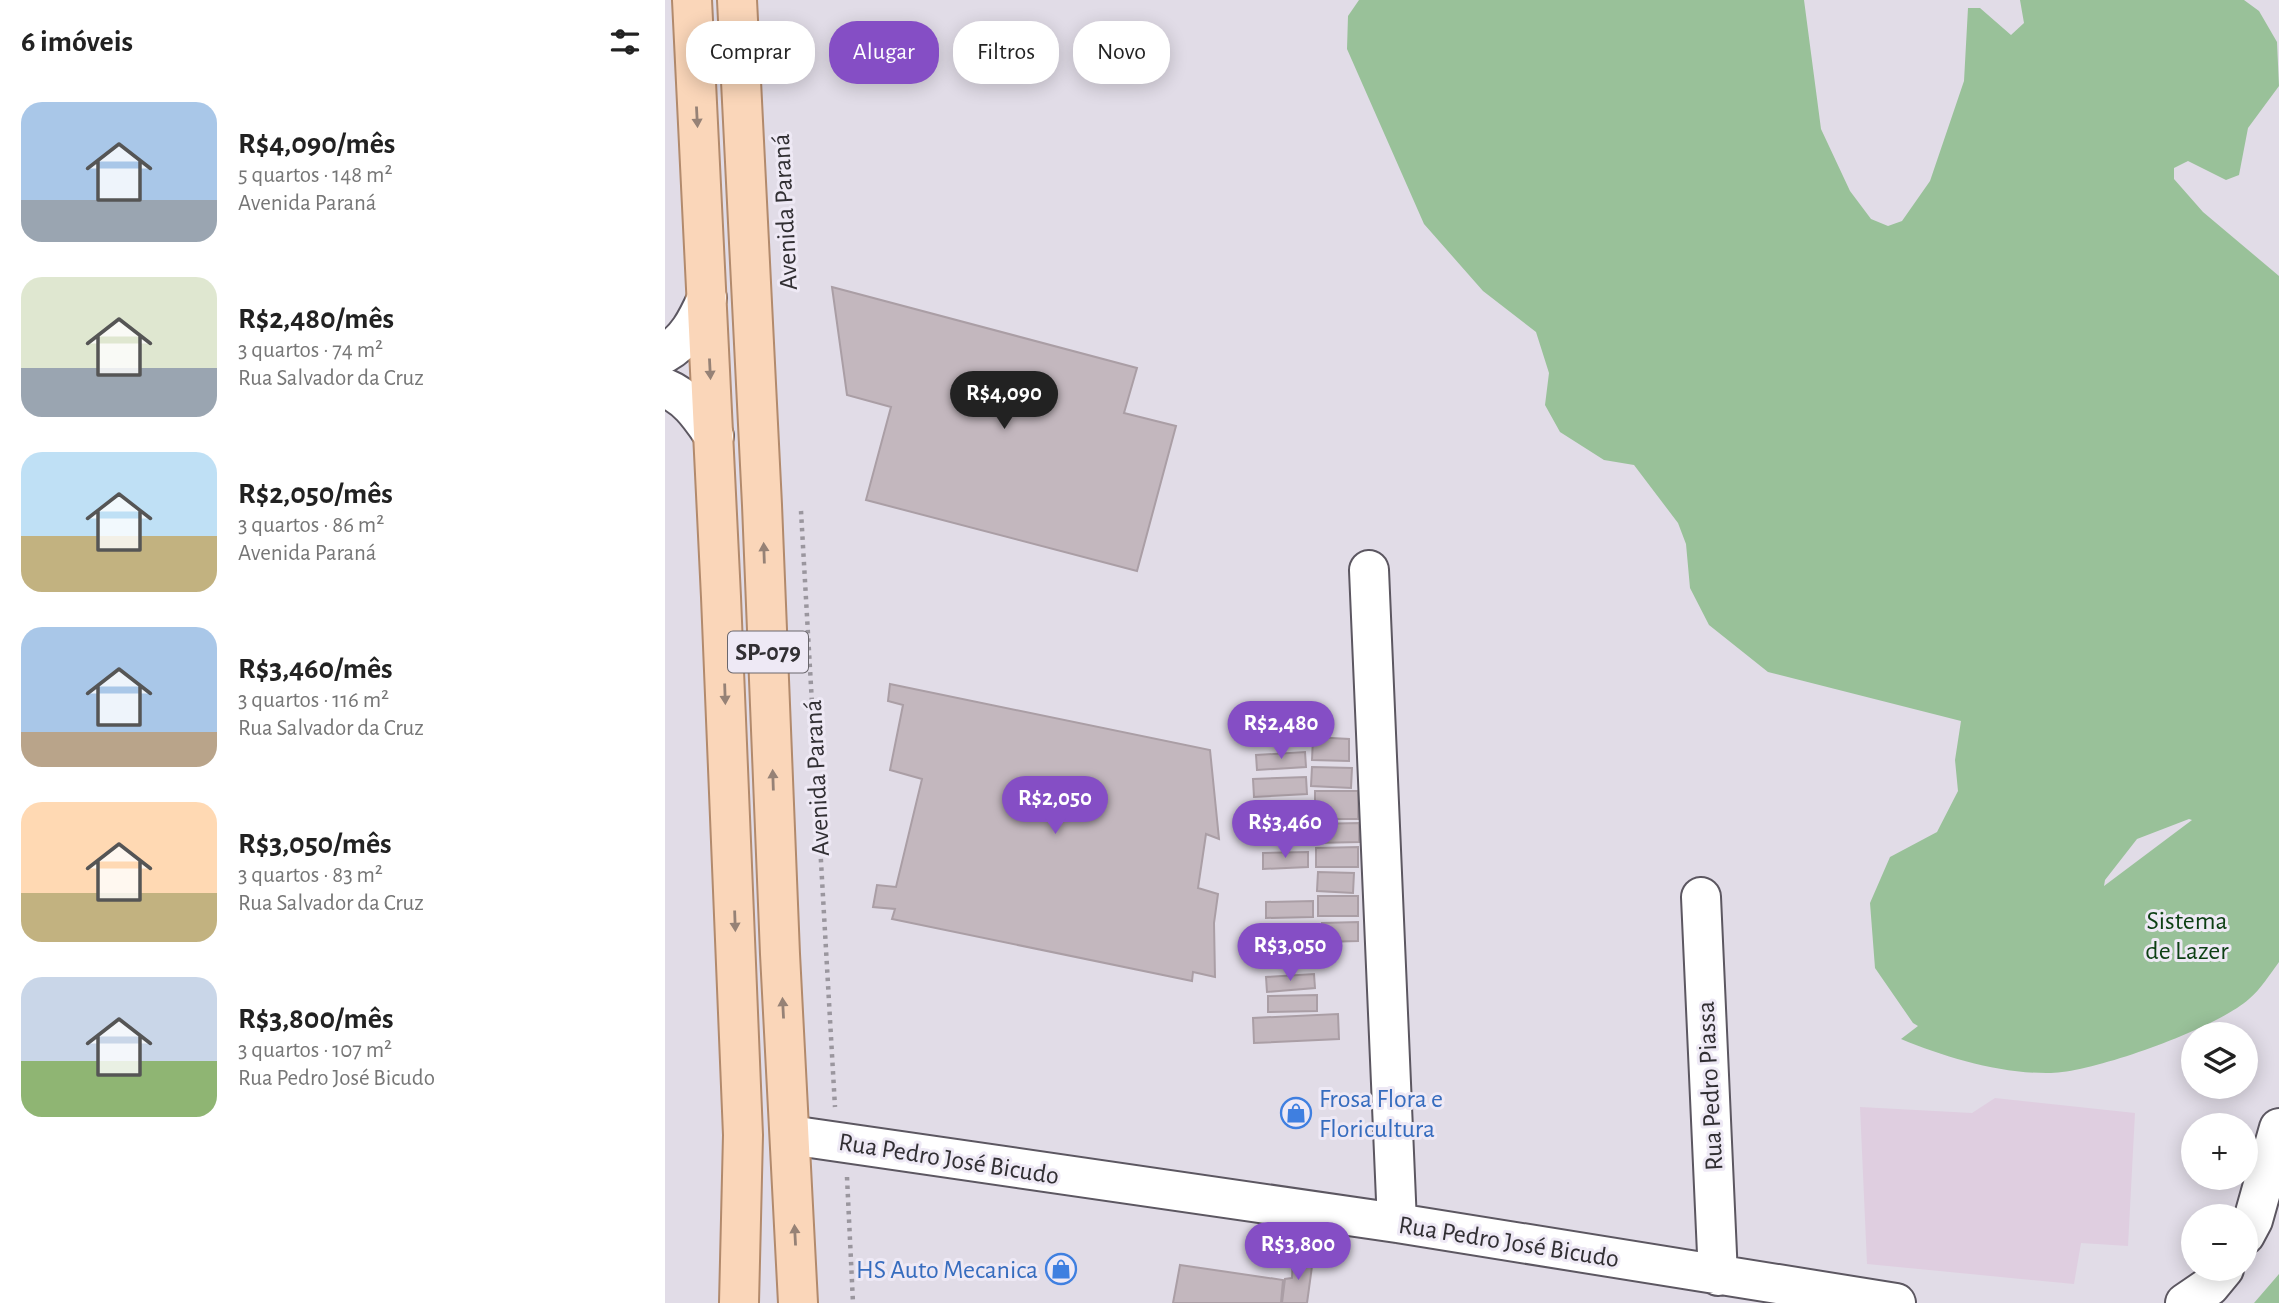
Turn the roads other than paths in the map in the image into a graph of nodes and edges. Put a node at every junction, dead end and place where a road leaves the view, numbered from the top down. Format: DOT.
graph roads {
  1 [pos="692,0"];
  2 [pos="737,0"];
  3 [pos="707,298"];
  4 [pos="665,353"];
  5 [pos="665,388"];
  6 [pos="714,436"];
  7 [pos="1369,570"];
  8 [pos="1701,897"];
  9 [pos="2279,1128"];
  10 [pos="790,1135"];
  11 [pos="2258,1204"];
  12 [pos="1397,1223"];
  13 [pos="1718,1276"];
  14 [pos="2214,1281"];
  15 [pos="739,1303"];
  16 [pos="798,1303"];
  17 [pos="1896,1303"];
  18 [pos="2185,1303"];
  1 -- 3 [label="main road, SP-079, one-way"];
  10 -- 2 [label="main road, Avenida Paraná / SP-079, one-way"];
  3 -- 4 [label="street"];
  3 -- 6 [label="main road, SP-079, one-way"];
  5 -- 6 [label="street"];
  6 -- 15 [label="main road, SP-079, one-way"];
  7 -- 12 [label="street"];
  8 -- 13 [label="street, Rua Pedro Piassa"];
  9 -- 11 [label="street"];
  10 -- 12 [label="street, Rua Pedro José Bicudo"];
  16 -- 10 [label="main road, Avenida Paraná / SP-079, one-way"];
  12 -- 13 [label="street, Rua Pedro José Bicudo"];
  13 -- 17 [label="street, Rua Pedro José Bicudo"];
  14 -- 18 [label="street"];
}
